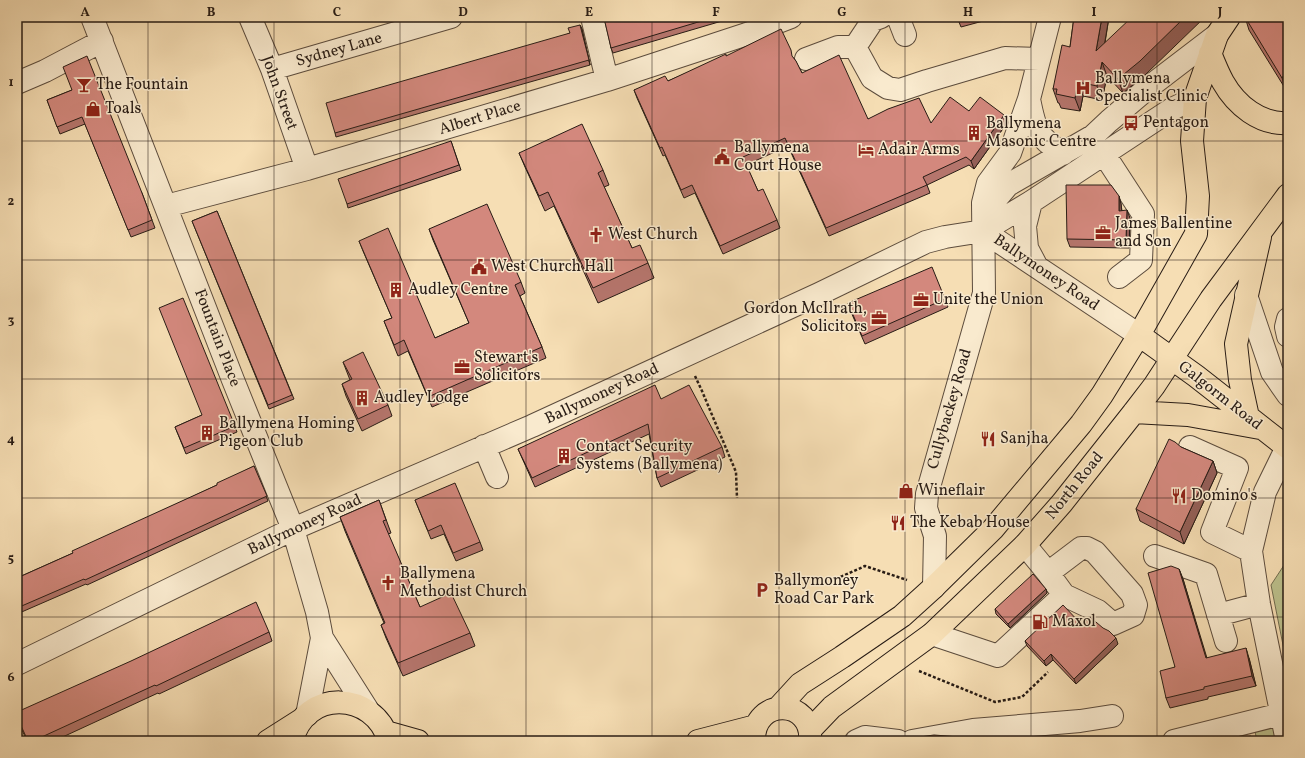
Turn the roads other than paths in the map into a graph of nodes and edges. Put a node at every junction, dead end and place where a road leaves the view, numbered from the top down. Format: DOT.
graph roads {
  1 [pos="92,17"];
  2 [pos="250,17"];
  3 [pos="452,17"];
  4 [pos="592,17"];
  5 [pos="791,17"];
  6 [pos="881,17"];
  7 [pos="1050,17"];
  8 [pos="1229,17"];
  9 [pos="102,42"];
  10 [pos="1214,44"];
  11 [pos="855,48"];
  12 [pos="806,59"];
  13 [pos="1039,59"];
  14 [pos="272,69"];
  15 [pos="607,80"];
  16 [pos="17,83"];
  17 [pos="1195,98"];
  18 [pos="1029,99"];
  19 [pos="1288,123"];
  20 [pos="1063,154"];
  21 [pos="1104,154"];
  22 [pos="307,169"];
  23 [pos="1288,195"];
  24 [pos="1030,202"];
  25 [pos="166,206"];
  26 [pos="1262,228"];
  27 [pos="983,231"];
  28 [pos="1037,267"];
  29 [pos="1119,277"];
  30 [pos="1246,295"];
  31 [pos="1288,320"];
  32 [pos="1139,335"];
  33 [pos="1288,336"];
  34 [pos="1172,358"];
  35 [pos="1288,395"];
  36 [pos="1134,412"];
  37 [pos="1255,423"];
  38 [pos="484,446"];
  39 [pos="1190,447"];
  40 [pos="1287,447"];
  41 [pos="497,477"];
  42 [pos="293,529"];
  43 [pos="1025,545"];
  44 [pos="1251,551"];
  45 [pos="1155,556"];
  46 [pos="1048,573"];
  47 [pos="934,587"];
  48 [pos="1064,595"];
  49 [pos="1259,604"];
  50 [pos="1218,615"];
  51 [pos="932,634"];
  52 [pos="322,638"];
  53 [pos="1226,641"];
  54 [pos="17,664"];
  55 [pos="778,708"];
  56 [pos="366,709"];
  57 [pos="1281,714"];
  58 [pos="1112,716"];
  59 [pos="304,718"];
  60 [pos="755,733"];
  61 [pos="387,736"];
  62 [pos="810,736"];
  63 [pos="866,740"];
  64 [pos="268,741"];
  65 [pos="292,741"];
  66 [pos="418,741"];
  67 [pos="698,741"];
  68 [pos="898,741"];
  69 [pos="912,741"];
  70 [pos="1174,741"];
  71 [pos="1287,741"];
  1 -- 9 [label="street, Fountain Place"];
  2 -- 14 [label="street, John Street"];
  3 -- 14 [label="street, Sydney Lane"];
  4 -- 15 [label="street"];
  5 -- 15 [label="street, Albert Place"];
  6 -- 11 [label="street"];
  7 -- 13 [label="street, Cullybackey Road"];
  8 -- 10 [label="main road"];
  9 -- 16 [label="street"];
  9 -- 25 [label="street, Fountain Place"];
  10 -- 17 [label="main road"];
  10 -- 19 [label="main road"];
  10 -- 20 [label="street"];
  11 -- 12 [label="street"];
  11 -- 13 [label="street"];
  13 -- 18 [label="street, Cullybackey Road"];
  14 -- 22 [label="street, John Street"];
  15 -- 22 [label="street, Albert Place"];
  17 -- 21 [label="street"];
  17 -- 32 [label="main road"];
  18 -- 20 [label="street"];
  18 -- 27 [label="street, Cullybackey Road"];
  20 -- 27 [label="street"];
  21 -- 24 [label="street"];
  21 -- 29 [label="street"];
  22 -- 25 [label="street, Albert Place"];
  23 -- 26 [label="main road, North Road"];
  24 -- 27 [label="street"];
  24 -- 28 [label="street"];
  25 -- 42 [label="street, Fountain Place"];
  26 -- 30 [label="main road"];
  26 -- 34 [label="main road, North Road"];
  27 -- 28 [label="street, Ballymoney Road"];
  27 -- 38 [label="street, Ballymoney Road"];
  27 -- 47 [label="street, Cullybackey Road"];
  28 -- 32 [label="street, Ballymoney Road"];
  30 -- 35 [label="street"];
  30 -- 37 [label="main road"];
  31 -- 33 [label="street"];
  32 -- 34 [label="main road, Ballymoney Road"];
  32 -- 47 [label="main road"];
  34 -- 36 [label="main road, North Road"];
  34 -- 37 [label="main road, Galgorm Road"];
  36 -- 37 [label="main road"];
  36 -- 43 [label="main road, North Road"];
  37 -- 40 [label="main road, Galgorm Road"];
  38 -- 41 [label="street"];
  38 -- 42 [label="street, Ballymoney Road"];
  39 -- 44 [label="street"];
  40 -- 44 [label="street"];
  42 -- 52 [label="street, Fountain Place"];
  42 -- 54 [label="street, Ballymoney Road"];
  43 -- 46 [label="street"];
  43 -- 51 [label="main road, North Road"];
  44 -- 49 [label="street"];
  45 -- 50 [label="street"];
  46 -- 48 [label="street"];
  46 -- 48 [label="street"];
  47 -- 55 [label="main road"];
  48 -- 51 [label="street"];
  49 -- 50 [label="street"];
  49 -- 57 [label="street"];
  50 -- 53 [label="street"];
  51 -- 62 [label="main road, North Road"];
  52 -- 56 [label="street, Fountain Place"];
  52 -- 59 [label="street, Fountain Place"];
  55 -- 60 [label="main road"];
  55 -- 62 [label="main road"];
  56 -- 59 [label="main road"];
  56 -- 61 [label="main road"];
  57 -- 70 [label="street"];
  57 -- 71 [label="street"];
  58 -- 69 [label="street"];
  59 -- 64 [label="main road"];
  59 -- 65 [label="main road"];
  60 -- 67 [label="main road"];
  61 -- 66 [label="main road"];
  63 -- 68 [label="street"];
}
